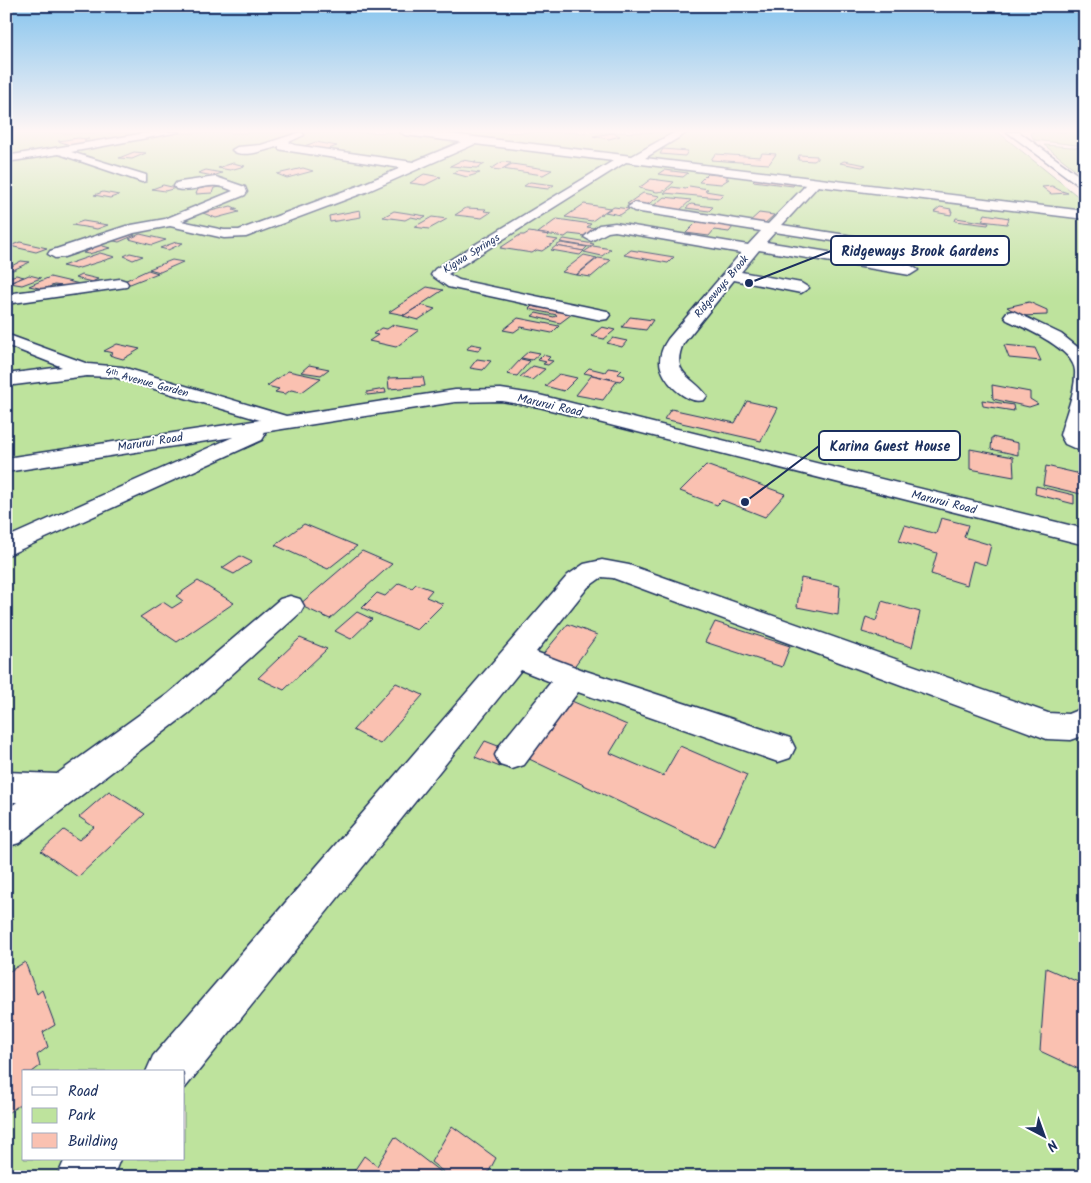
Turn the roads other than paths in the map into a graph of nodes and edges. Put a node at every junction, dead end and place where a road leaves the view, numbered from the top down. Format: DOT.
graph roads {
  1 [pos="236,187"];
  2 [pos="362,187"];
  3 [pos="581,187"];
  4 [pos="807,187"];
  5 [pos="814,187"];
  6 [pos="854,187"];
  7 [pos="821,199"];
  8 [pos="326,202"];
  9 [pos="348,207"];
  10 [pos="634,207"];
  11 [pos="1085,215"];
  12 [pos="171,222"];
  13 [pos="772,228"];
  14 [pos="591,237"];
  15 [pos="754,248"];
  16 [pos="917,250"];
  17 [pos="55,254"];
  18 [pos="910,270"];
  19 [pos="732,275"];
  20 [pos="120,284"];
  21 [pos="801,288"];
  22 [pos="6,299"];
  23 [pos="601,316"];
  24 [pos="1013,316"];
  25 [pos="6,339"];
  26 [pos="87,370"];
  27 [pos="6,380"];
  28 [pos="1084,381"];
  29 [pos="697,396"];
  30 [pos="285,420"];
  31 [pos="1085,446"];
  32 [pos="6,465"];
  33 [pos="1085,537"];
  34 [pos="6,548"];
  35 [pos="290,606"];
  36 [pos="517,656"];
  37 [pos="572,678"];
  38 [pos="1085,720"];
  39 [pos="778,748"];
  40 [pos="512,755"];
  41 [pos="6,787"];
  42 [pos="62,789"];
  43 [pos="6,831"];
  44 [pos="171,1070"];
  45 [pos="95,1160"];
  46 [pos="82,1177"];
  1 -- 12 [label="street"];
  2 -- 8 [label="street"];
  3 -- 23 [label="street, Kigwa Springs"];
  4 -- 13 [label="street, Ridgeways Brook"];
  5 -- 7 [label="street"];
  6 -- 11 [label="street"];
  8 -- 9 [label="street"];
  8 -- 12 [label="street"];
  10 -- 13 [label="street"];
  12 -- 17 [label="street"];
  13 -- 15 [label="street, Ridgeways Brook"];
  13 -- 16 [label="street"];
  14 -- 15 [label="street"];
  15 -- 18 [label="street"];
  15 -- 19 [label="street, Ridgeways Brook"];
  19 -- 21 [label="street"];
  19 -- 29 [label="street, Ridgeways Brook"];
  20 -- 22 [label="street"];
  24 -- 28 [label="street"];
  25 -- 26 [label="street"];
  26 -- 27 [label="street, 4ᵗʰ Avenue Garden"];
  26 -- 30 [label="street, 4ᵗʰ Avenue Garden"];
  28 -- 31 [label="street"];
  30 -- 32 [label="street, Marurui Road"];
  30 -- 33 [label="street, Marurui Road"];
  30 -- 34 [label="street"];
  35 -- 42 [label="street"];
  36 -- 37 [label="street"];
  36 -- 38 [label="street"];
  36 -- 44 [label="street"];
  37 -- 39 [label="street"];
  37 -- 40 [label="street"];
  41 -- 42 [label="street"];
  42 -- 43 [label="street"];
  45 -- 46 [label="street"];
}
